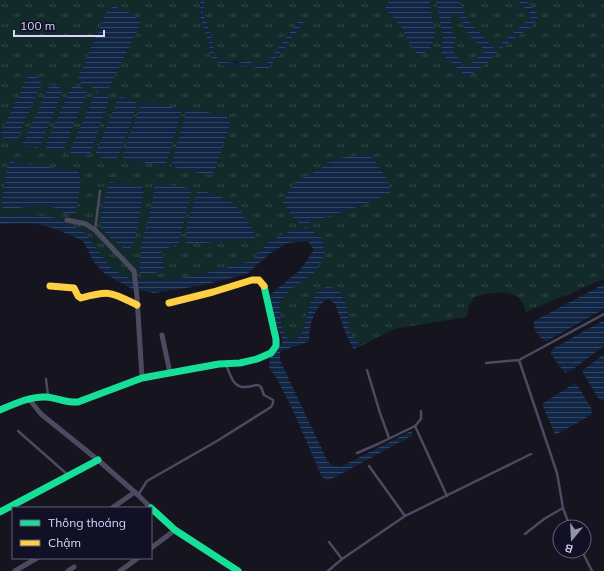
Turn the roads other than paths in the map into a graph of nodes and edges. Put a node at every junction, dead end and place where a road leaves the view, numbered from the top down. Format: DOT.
graph roads {
  1 [pos="100,191"];
  2 [pos="67,220"];
  3 [pos="95,230"];
  4 [pos="50,286"];
  5 [pos="137,301"];
  6 [pos="169,303"];
  7 [pos="604,314"];
  8 [pos="162,335"];
  9 [pos="519,360"];
  10 [pos="486,363"];
  11 [pos="226,364"];
  12 [pos="367,370"];
  13 [pos="170,372"];
  14 [pos="142,378"];
  15 [pos="46,379"];
  16 [pos="48,397"];
  17 [pos="29,399"];
  18 [pos="0,410"];
  19 [pos="421,411"];
  20 [pos="415,426"];
  21 [pos="18,431"];
  22 [pos="389,438"];
  23 [pos="357,453"];
  24 [pos="531,454"];
  25 [pos="98,460"];
  26 [pos="369,466"];
  27 [pos="68,475"];
  28 [pos="136,493"];
  29 [pos="447,496"];
  30 [pos="114,507"];
  31 [pos="150,507"];
  32 [pos="563,508"];
  33 [pos="152,509"];
  34 [pos="0,512"];
  35 [pos="405,516"];
  36 [pos="567,519"];
  37 [pos="175,530"];
  38 [pos="525,534"];
  39 [pos="329,542"];
  40 [pos="152,547"];
  41 [pos="35,559"];
  42 [pos="137,559"];
  43 [pos="342,559"];
  44 [pos="586,559"];
  45 [pos="74,567"];
  46 [pos="15,571"];
  47 [pos="68,571"];
  48 [pos="120,571"];
  49 [pos="238,571"];
  50 [pos="328,571"];
  51 [pos="592,571"];
  1 -- 3 [label="lane"];
  2 -- 3 [label="street"];
  3 -- 5 [label="street"];
  4 -- 5 [label="street"];
  5 -- 14 [label="street"];
  6 -- 11 [label="street"];
  7 -- 9 [label="lane"];
  8 -- 13 [label="street"];
  9 -- 10 [label="lane"];
  9 -- 32 [label="lane"];
  11 -- 13 [label="street"];
  11 -- 28 [label="lane"];
  12 -- 22 [label="lane"];
  13 -- 14 [label="street"];
  14 -- 16 [label="street"];
  15 -- 16 [label="lane"];
  16 -- 17 [label="street"];
  17 -- 18 [label="street"];
  17 -- 25 [label="street"];
  19 -- 20 [label="lane"];
  20 -- 22 [label="lane"];
  20 -- 29 [label="lane"];
  21 -- 27 [label="lane"];
  22 -- 23 [label="lane"];
  24 -- 29 [label="lane"];
  25 -- 27 [label="street"];
  25 -- 28 [label="street"];
  26 -- 35 [label="lane"];
  27 -- 34 [label="street"];
  28 -- 30 [label="street"];
  28 -- 31 [label="street"];
  29 -- 35 [label="lane"];
  32 -- 36 [label="lane"];
  32 -- 38 [label="lane"];
  33 -- 37 [label="street"];
  35 -- 43 [label="lane"];
  37 -- 40 [label="street"];
  37 -- 49 [label="street"];
  39 -- 43 [label="lane"];
  41 -- 46 [label="street"];
  42 -- 48 [label="street"];
  43 -- 50 [label="lane"];
  44 -- 51 [label="lane"];
  45 -- 47 [label="street"];
}
